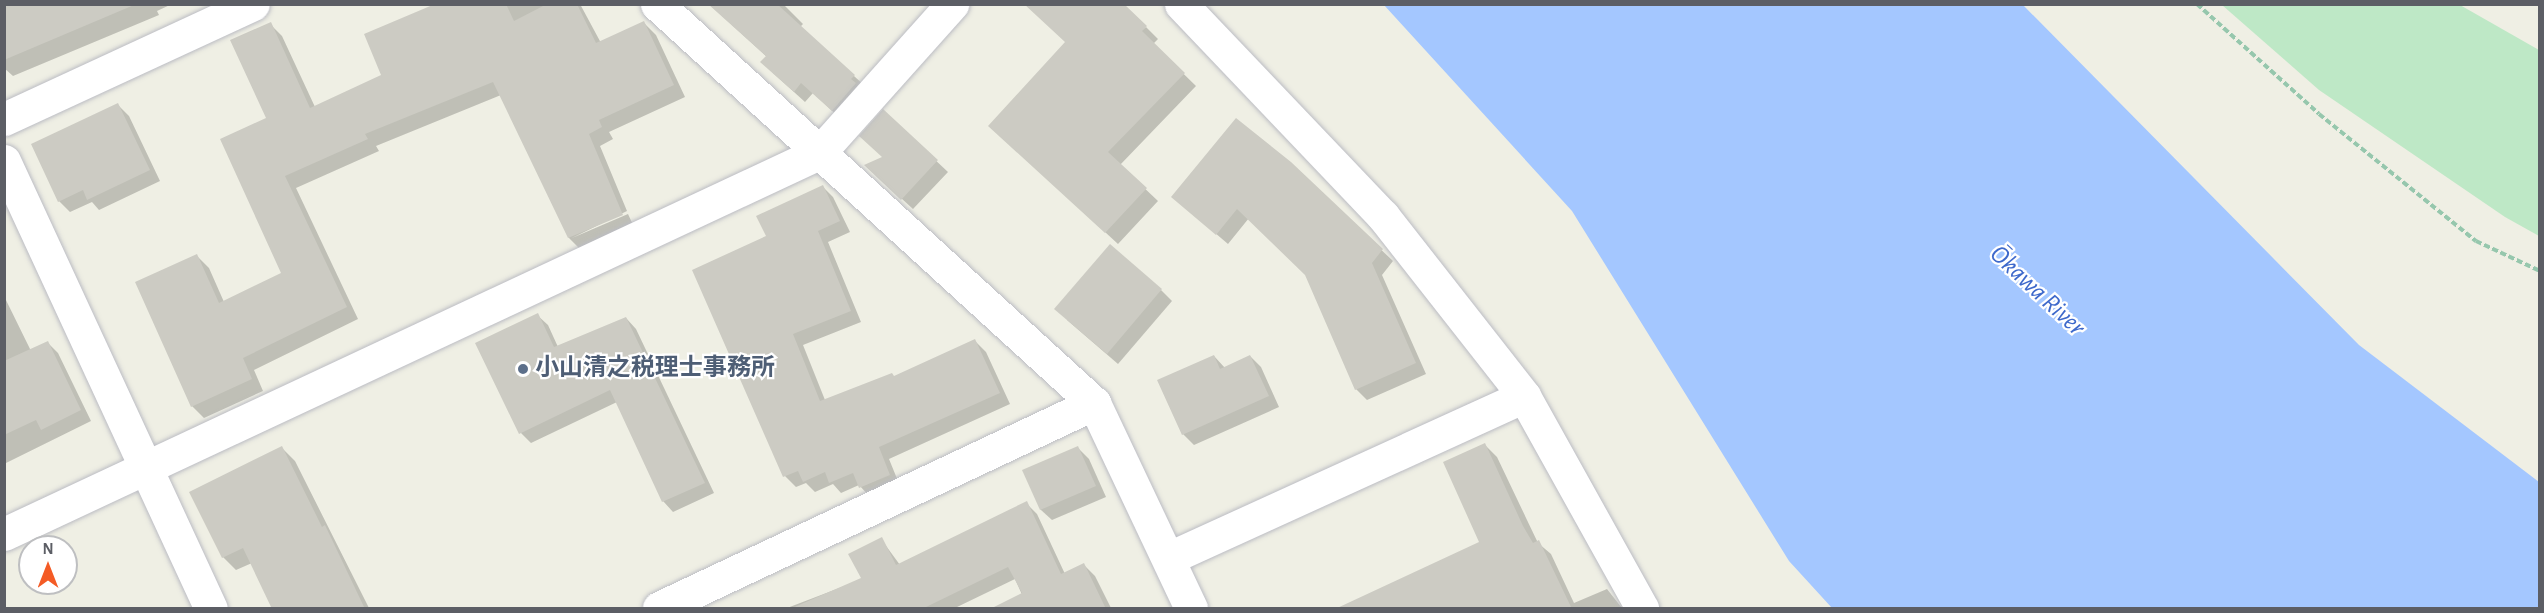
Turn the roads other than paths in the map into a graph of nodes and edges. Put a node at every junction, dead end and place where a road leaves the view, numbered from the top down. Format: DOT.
graph roads {
  1 [pos="253,4"];
  2 [pos="952,4"];
  3 [pos="1181,4"];
  4 [pos="658,5"];
  5 [pos="4,119"];
  6 [pos="819,153"];
  7 [pos="4,161"];
  8 [pos="1524,396"];
  9 [pos="1094,403"];
  10 [pos="147,466"];
  11 [pos="4,534"];
  12 [pos="1169,558"];
  13 [pos="212,609"];
  14 [pos="659,609"];
  15 [pos="1191,609"];
  16 [pos="1642,609"];
  1 -- 5 [label="street"];
  2 -- 6 [label="street"];
  3 -- 8 [label="street"];
  4 -- 6 [label="street"];
  6 -- 9 [label="street"];
  6 -- 10 [label="street"];
  7 -- 10 [label="street"];
  8 -- 12 [label="street"];
  8 -- 16 [label="street"];
  9 -- 12 [label="street"];
  9 -- 14 [label="street"];
  10 -- 11 [label="street"];
  10 -- 13 [label="street"];
  12 -- 15 [label="street"];
}
